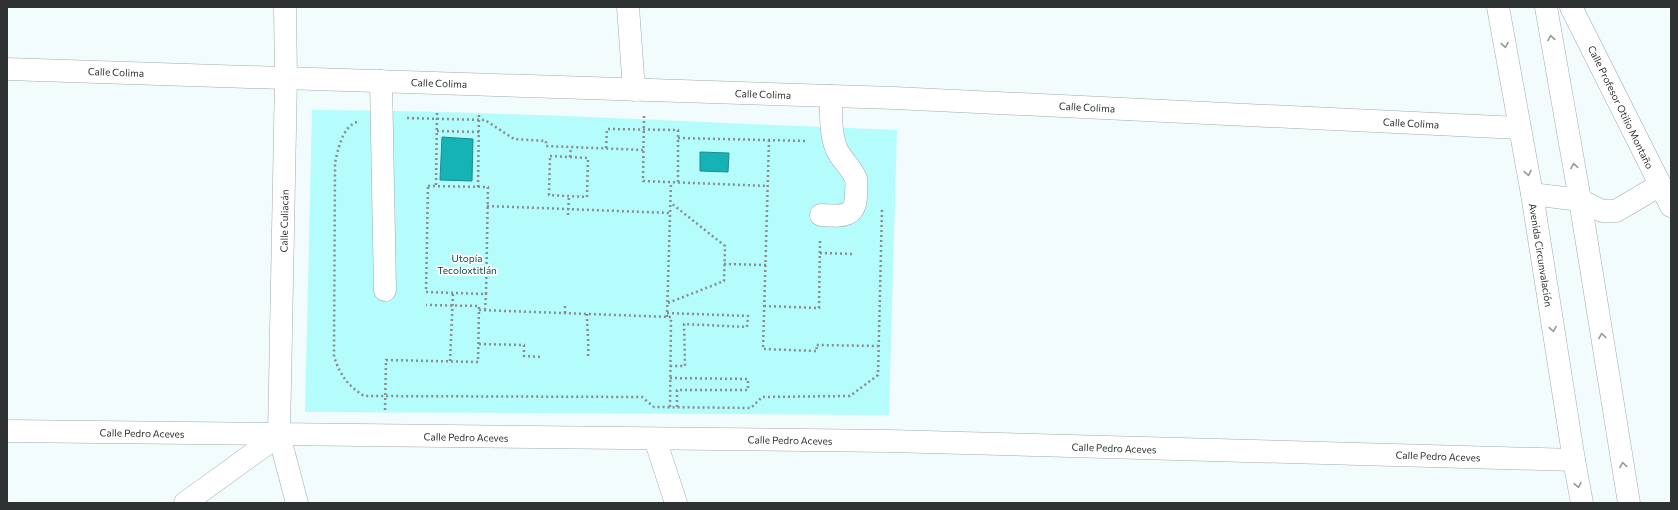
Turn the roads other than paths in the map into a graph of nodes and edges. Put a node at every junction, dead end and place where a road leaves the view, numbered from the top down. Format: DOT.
graph roads {
  1 [pos="285,7"];
  2 [pos="628,7"];
  3 [pos="1498,7"];
  4 [pos="1546,7"];
  5 [pos="1571,7"];
  6 [pos="7,69"];
  7 [pos="286,78"];
  8 [pos="381,81"];
  9 [pos="639,90"];
  10 [pos="831,96"];
  11 [pos="1519,128"];
  12 [pos="1660,185"];
  13 [pos="1532,194"];
  14 [pos="1580,200"];
  15 [pos="1671,206"];
  16 [pos="821,215"];
  17 [pos="385,290"];
  18 [pos="7,430"];
  19 [pos="279,435"];
  20 [pos="655,439"];
  21 [pos="1574,460"];
  22 [pos="185,503"];
  23 [pos="297,503"];
  24 [pos="676,503"];
  25 [pos="1582,503"];
  26 [pos="1629,503"];
  1 -- 7 [label="street, Calle Culiacán"];
  2 -- 9 [label="street"];
  3 -- 11 [label="street, Avenida Circunvalación, one-way"];
  14 -- 4 [label="street, one-way"];
  5 -- 12 [label="street, Calle Profesor Otilio Montaño"];
  6 -- 7 [label="street, Calle Colima"];
  7 -- 8 [label="street, Calle Colima"];
  7 -- 19 [label="street, Calle Culiacán"];
  8 -- 9 [label="street, Calle Colima"];
  8 -- 17 [label="street"];
  9 -- 10 [label="street, Calle Colima"];
  10 -- 11 [label="street, Calle Colima"];
  10 -- 16 [label="street"];
  11 -- 13 [label="street, Avenida Circunvalación, one-way"];
  12 -- 14 [label="street"];
  12 -- 15 [label="street, Calle Profesor Otilio Montaño"];
  13 -- 14 [label="street"];
  13 -- 21 [label="street, Avenida Circunvalación, one-way"];
  26 -- 14 [label="street, one-way"];
  18 -- 19 [label="street, Calle Pedro Aceves"];
  19 -- 20 [label="street, Calle Pedro Aceves"];
  19 -- 22 [label="street"];
  19 -- 23 [label="street, Calle Culiacán"];
  20 -- 21 [label="street, Calle Pedro Aceves"];
  20 -- 24 [label="street"];
  21 -- 25 [label="street, Avenida Circunvalación, one-way"];
}
